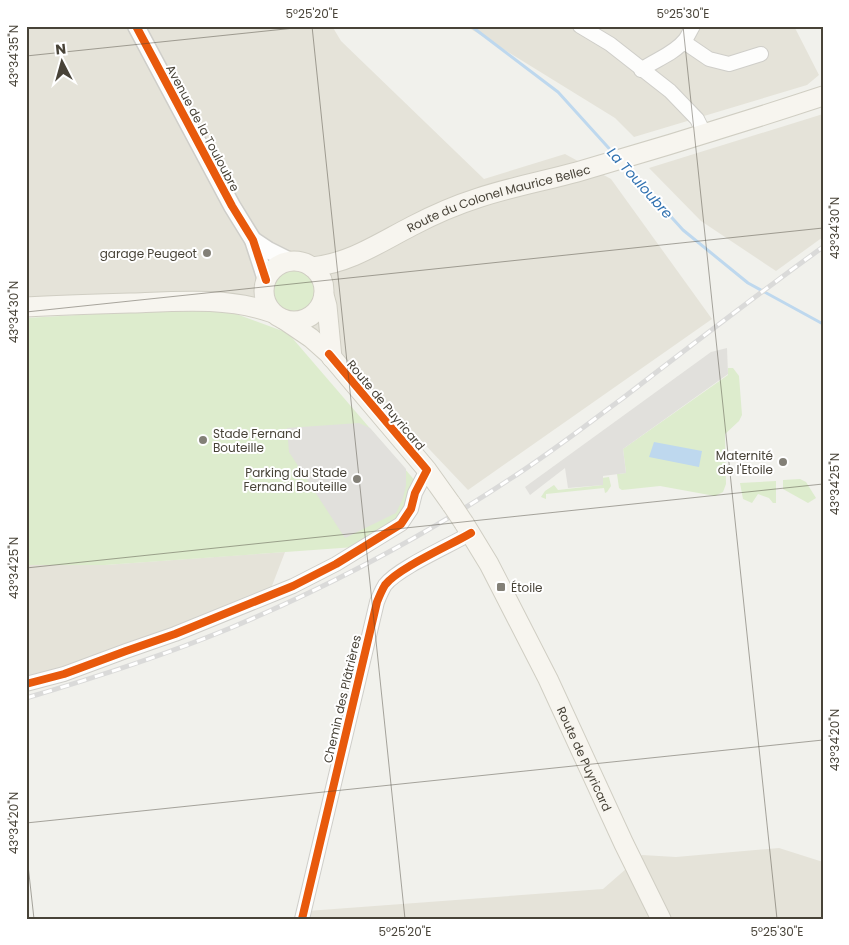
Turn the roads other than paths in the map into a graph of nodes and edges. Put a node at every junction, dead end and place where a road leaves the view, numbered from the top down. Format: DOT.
graph roads {
  1 [pos="136,26"];
  2 [pos="580,26"];
  3 [pos="693,26"];
  4 [pos="684,42"];
  5 [pos="761,54"];
  6 [pos="641,70"];
  7 [pos="823,96"];
  8 [pos="705,134"];
  9 [pos="252,240"];
  10 [pos="377,246"];
  11 [pos="290,261"];
  12 [pos="312,267"];
  13 [pos="265,283"];
  14 [pos="322,301"];
  15 [pos="227,302"];
  16 [pos="26,307"];
  17 [pos="278,316"];
  18 [pos="330,356"];
  19 [pos="427,470"];
  20 [pos="468,528"];
  21 [pos="26,684"];
  22 [pos="302,919"];
  23 [pos="661,919"];
  1 -- 9 [label="street, Avenue de la Touloubre"];
  2 -- 6 [label="street"];
  3 -- 4 [label="street"];
  4 -- 5 [label="street"];
  4 -- 6 [label="street"];
  6 -- 8 [label="street"];
  7 -- 8 [label="main road, Route du Colonel Maurice Bellec"];
  8 -- 10 [label="main road, Route du Colonel Maurice Bellec"];
  9 -- 11 [label="street"];
  9 -- 13 [label="street, Avenue de la Touloubre"];
  10 -- 12 [label="main road, Route du Colonel Maurice Bellec"];
  10 -- 14 [label="main road, Route du Colonel Maurice Bellec"];
  11 -- 12 [label="main road"];
  11 -- 13 [label="main road"];
  12 -- 14 [label="main road"];
  13 -- 15 [label="main road"];
  13 -- 17 [label="main road"];
  14 -- 17 [label="main road"];
  14 -- 18 [label="main road, Route de Puyricard"];
  15 -- 16 [label="main road"];
  15 -- 17 [label="main road"];
  17 -- 18 [label="main road, Route de Puyricard"];
  18 -- 19 [label="main road, Route de Puyricard"];
  19 -- 20 [label="main road, Route de Puyricard, bridge"];
  19 -- 21 [label="street"];
  20 -- 22 [label="street, Chemin des Plâtrières"];
  20 -- 23 [label="main road, Route de Puyricard"];
}
